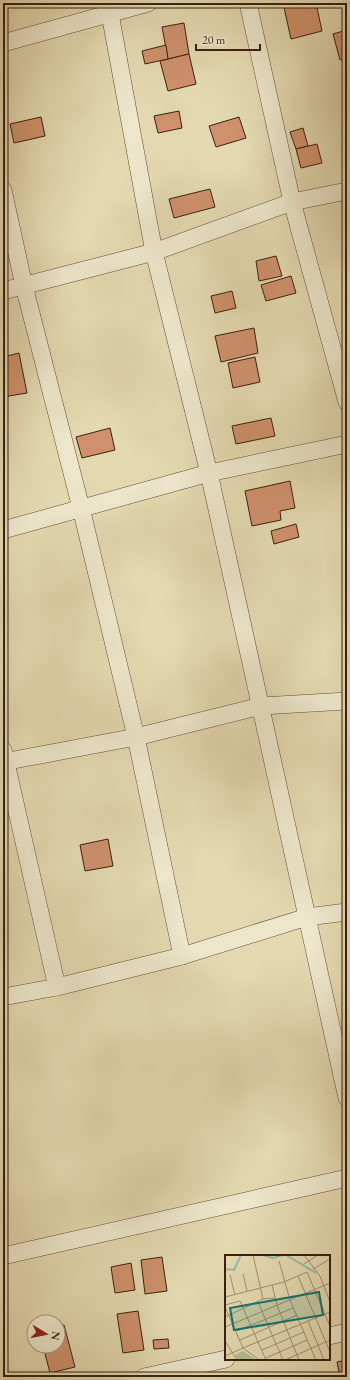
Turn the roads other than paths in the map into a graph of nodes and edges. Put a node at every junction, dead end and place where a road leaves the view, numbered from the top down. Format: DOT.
graph roads {
  1 [pos="148,3"];
  2 [pos="248,3"];
  3 [pos="109,8"];
  4 [pos="3,43"];
  5 [pos="3,190"];
  6 [pos="347,191"];
  7 [pos="292,202"];
  8 [pos="154,252"];
  9 [pos="24,286"];
  10 [pos="3,291"];
  11 [pos="347,402"];
  12 [pos="347,444"];
  13 [pos="209,473"];
  14 [pos="81,508"];
  15 [pos="3,530"];
  16 [pos="347,701"];
  17 [pos="261,706"];
  18 [pos="136,737"];
  19 [pos="4,758"];
  20 [pos="347,912"];
  21 [pos="307,917"];
  22 [pos="182,956"];
  23 [pos="57,987"];
  24 [pos="3,997"];
  25 [pos="347,1098"];
  26 [pos="347,1178"];
  27 [pos="3,1256"];
  28 [pos="347,1332"];
  29 [pos="330,1336"];
  30 [pos="225,1359"];
  31 [pos="144,1377"];
  1 -- 3 [label="street"];
  2 -- 7 [label="street"];
  3 -- 4 [label="street"];
  3 -- 8 [label="street"];
  5 -- 9 [label="street"];
  6 -- 7 [label="street"];
  7 -- 8 [label="street"];
  7 -- 11 [label="street"];
  8 -- 9 [label="street"];
  8 -- 13 [label="street"];
  9 -- 10 [label="street"];
  9 -- 14 [label="street"];
  12 -- 13 [label="street"];
  13 -- 14 [label="street"];
  13 -- 17 [label="street"];
  14 -- 15 [label="street"];
  14 -- 18 [label="street"];
  16 -- 17 [label="street"];
  17 -- 18 [label="street"];
  17 -- 21 [label="street"];
  18 -- 19 [label="street"];
  18 -- 22 [label="street"];
  19 -- 23 [label="street"];
  20 -- 21 [label="street"];
  21 -- 22 [label="street"];
  21 -- 25 [label="street"];
  22 -- 23 [label="street"];
  23 -- 24 [label="street"];
  26 -- 27 [label="street"];
  28 -- 29 [label="street"];
  30 -- 31 [label="street"];
}
